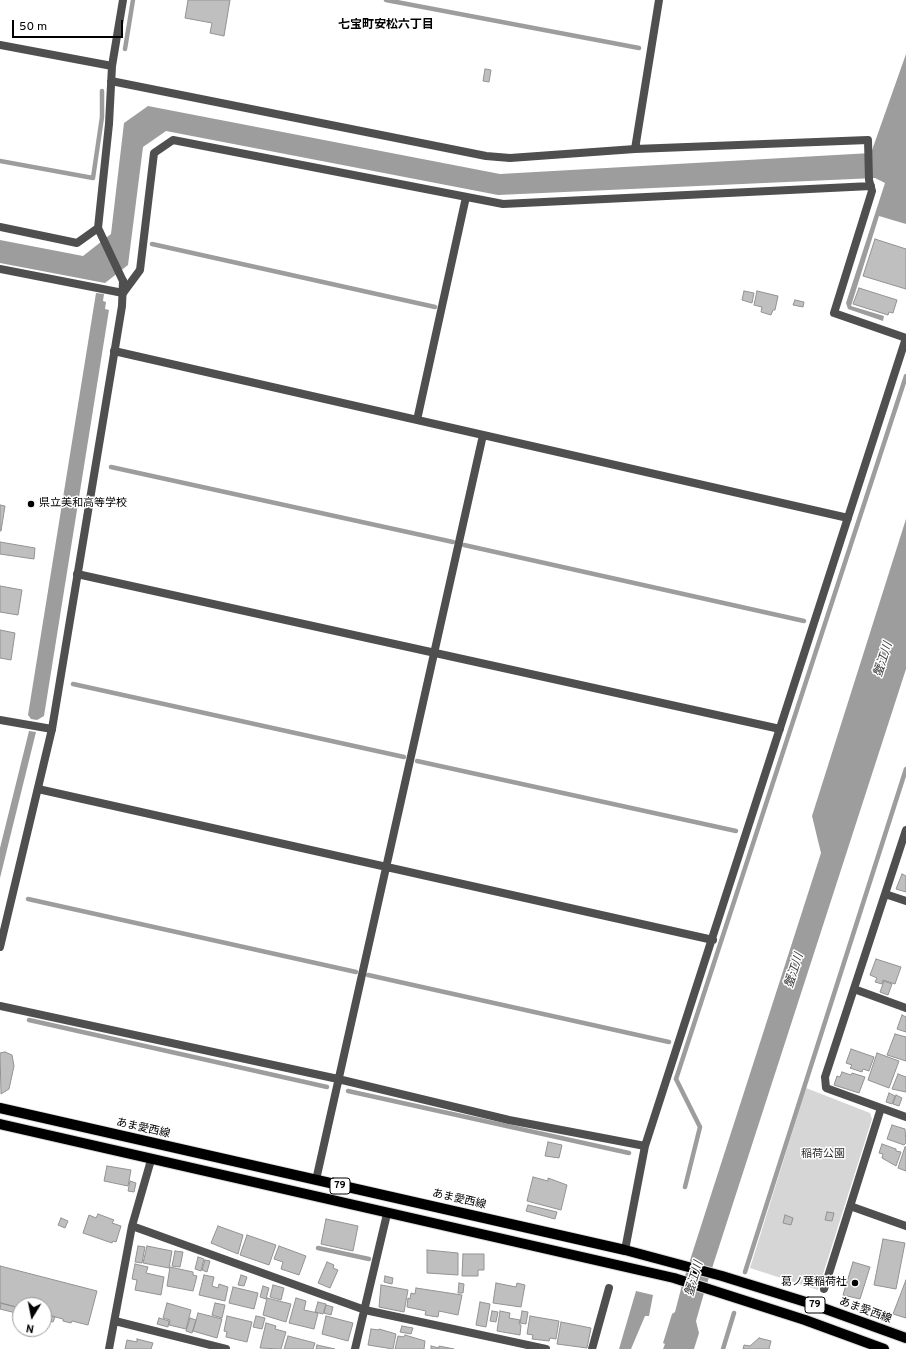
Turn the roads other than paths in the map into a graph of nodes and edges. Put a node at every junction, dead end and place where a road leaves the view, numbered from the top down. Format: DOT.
graph roads {
  1 [pos="123,0"];
  2 [pos="659,0"];
  3 [pos="0,45"];
  4 [pos="112,66"];
  5 [pos="111,81"];
  6 [pos="635,150"];
  7 [pos="870,183"];
  8 [pos="466,197"];
  9 [pos="0,228"];
  10 [pos="99,230"];
  11 [pos="0,269"];
  12 [pos="124,293"];
  13 [pos="114,351"];
  14 [pos="417,420"];
  15 [pos="483,435"];
  16 [pos="848,518"];
  17 [pos="77,574"];
  18 [pos="434,653"];
  19 [pos="0,720"];
  20 [pos="52,729"];
  21 [pos="780,729"];
  22 [pos="38,788"];
  23 [pos="906,830"];
  24 [pos="386,867"];
  25 [pos="886,894"];
  26 [pos="906,901"];
  27 [pos="713,940"];
  28 [pos="0,947"];
  29 [pos="854,989"];
  30 [pos="0,1006"];
  31 [pos="906,1008"];
  32 [pos="338,1079"];
  33 [pos="0,1108"];
  34 [pos="881,1108"];
  35 [pos="906,1117"];
  36 [pos="0,1124"];
  37 [pos="645,1146"];
  38 [pos="151,1160"];
  39 [pos="316,1180"];
  40 [pos="850,1206"];
  41 [pos="387,1214"];
  42 [pos="132,1226"];
  43 [pos="906,1226"];
  44 [pos="625,1250"];
  45 [pos="609,1288"];
  46 [pos="824,1289"];
  47 [pos="365,1310"];
  48 [pos="115,1320"];
  49 [pos="906,1338"];
  50 [pos="109,1349"];
  51 [pos="226,1349"];
  52 [pos="355,1349"];
  53 [pos="546,1349"];
  54 [pos="592,1349"];
  55 [pos="884,1349"];
  1 -- 4 [label="street"];
  2 -- 6 [label="street"];
  3 -- 4 [label="street"];
  4 -- 5 [label="street"];
  5 -- 6 [label="street"];
  5 -- 10 [label="street"];
  6 -- 7 [label="street"];
  7 -- 8 [label="street"];
  7 -- 16 [label="street"];
  8 -- 12 [label="street"];
  8 -- 14 [label="street"];
  9 -- 10 [label="street"];
  10 -- 12 [label="street"];
  11 -- 12 [label="street"];
  12 -- 13 [label="street"];
  13 -- 14 [label="street"];
  13 -- 17 [label="street"];
  14 -- 15 [label="street"];
  15 -- 16 [label="street"];
  15 -- 18 [label="street"];
  16 -- 21 [label="street"];
  17 -- 18 [label="street"];
  17 -- 20 [label="street"];
  18 -- 21 [label="street"];
  18 -- 24 [label="street"];
  19 -- 20 [label="street"];
  20 -- 22 [label="street"];
  21 -- 27 [label="street"];
  22 -- 24 [label="street"];
  22 -- 28 [label="street"];
  23 -- 25 [label="street"];
  24 -- 27 [label="street"];
  24 -- 32 [label="street"];
  25 -- 26 [label="street"];
  25 -- 29 [label="street"];
  27 -- 37 [label="street"];
  29 -- 31 [label="street"];
  29 -- 34 [label="street"];
  30 -- 32 [label="street"];
  32 -- 37 [label="street"];
  32 -- 39 [label="street"];
  33 -- 39 [label="main road, あま愛西線 / 79"];
  34 -- 35 [label="street"];
  34 -- 40 [label="street"];
  36 -- 38 [label="main road, 79"];
  37 -- 44 [label="street"];
  38 -- 41 [label="main road, 79"];
  38 -- 42 [label="street"];
  39 -- 44 [label="main road, あま愛西線 / 79"];
  40 -- 43 [label="street"];
  40 -- 46 [label="street"];
  41 -- 47 [label="street"];
  41 -- 55 [label="main road, 79"];
  42 -- 47 [label="street"];
  42 -- 48 [label="street"];
  44 -- 49 [label="main road, あま愛西線 / 79"];
  45 -- 54 [label="street"];
  47 -- 52 [label="street"];
  47 -- 53 [label="street"];
  48 -- 50 [label="street"];
  48 -- 51 [label="street"];
}
